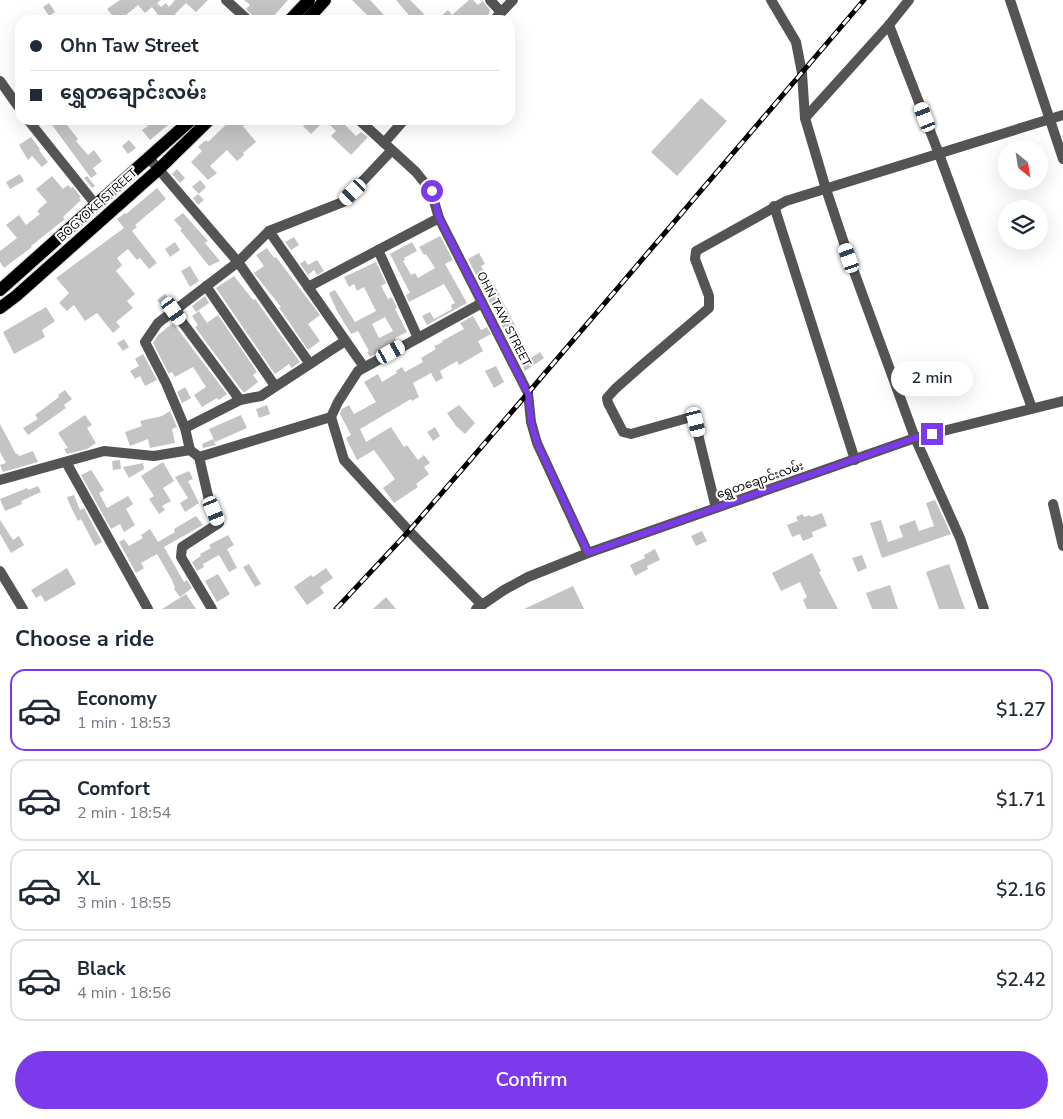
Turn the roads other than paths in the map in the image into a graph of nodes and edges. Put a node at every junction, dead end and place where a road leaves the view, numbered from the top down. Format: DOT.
graph roads {
  1 [pos="226,0"];
  2 [pos="309,0"];
  3 [pos="325,0"];
  4 [pos="490,0"];
  5 [pos="513,0"];
  6 [pos="771,0"];
  7 [pos="909,0"];
  8 [pos="1010,0"];
  9 [pos="242,15"];
  10 [pos="295,15"];
  11 [pos="312,15"];
  12 [pos="498,15"];
  13 [pos="499,15"];
  14 [pos="889,25"];
  15 [pos="0,81"];
  16 [pos="15,102"];
  17 [pos="1063,115"];
  18 [pos="805,118"];
  19 [pos="1050,119"];
  20 [pos="32,125"];
  21 [pos="185,125"];
  22 [pos="204,125"];
  23 [pos="364,125"];
  24 [pos="401,125"];
  25 [pos="388,147"];
  26 [pos="939,154"];
  27 [pos="149,158"];
  28 [pos="1063,159"];
  29 [pos="159,169"];
  30 [pos="826,189"];
  31 [pos="96,204"];
  32 [pos="774,206"];
  33 [pos="439,218"];
  34 [pos="269,232"];
  35 [pos="378,250"];
  36 [pos="238,262"];
  37 [pos="206,286"];
  38 [pos="308,287"];
  39 [pos="0,290"];
  40 [pos="482,303"];
  41 [pos="0,308"];
  42 [pos="174,311"];
  43 [pos="418,338"];
  44 [pos="345,341"];
  45 [pos="310,364"];
  46 [pos="364,367"];
  47 [pos="275,386"];
  48 [pos="240,400"];
  49 [pos="1063,401"];
  50 [pos="1032,408"];
  51 [pos="331,417"];
  52 [pos="185,428"];
  53 [pos="915,438"];
  54 [pos="190,450"];
  55 [pos="199,457"];
  56 [pos="855,460"];
  57 [pos="66,462"];
  58 [pos="0,480"];
  59 [pos="1053,504"];
  60 [pos="716,508"];
  61 [pos="1063,546"];
  62 [pos="588,553"];
  63 [pos="0,571"];
  64 [pos="479,607"];
  65 [pos="23,609"];
  66 [pos="148,609"];
  67 [pos="212,609"];
  68 [pos="984,609"];
  1 -- 9 [label="street"];
  2 -- 10 [label="main road"];
  3 -- 11 [label="main road"];
  4 -- 12 [label="street"];
  5 -- 13 [label="street"];
  6 -- 18 [label="street"];
  7 -- 14 [label="street"];
  8 -- 19 [label="street"];
  14 -- 18 [label="street"];
  14 -- 26 [label="street"];
  15 -- 16 [label="street"];
  17 -- 19 [label="street"];
  18 -- 30 [label="street"];
  19 -- 26 [label="street"];
  19 -- 28 [label="street"];
  20 -- 31 [label="street"];
  21 -- 27 [label="main road, BOGYOKE STREET"];
  22 -- 29 [label="main road, BOGYOKE STREET"];
  23 -- 25 [label="street, OHN TAW STREET"];
  24 -- 25 [label="street"];
  25 -- 33 [label="street, OHN TAW STREET"];
  25 -- 34 [label="street"];
  26 -- 30 [label="street"];
  26 -- 50 [label="street"];
  27 -- 29 [label="street"];
  27 -- 31 [label="main road, BOGYOKE STREET"];
  29 -- 36 [label="street"];
  29 -- 41 [label="main road, BOGYOKE STREET"];
  30 -- 32 [label="street"];
  30 -- 53 [label="street"];
  31 -- 39 [label="main road, BOGYOKE STREET"];
  32 -- 56 [label="street"];
  32 -- 60 [label="street"];
  33 -- 35 [label="street"];
  33 -- 40 [label="street, OHN TAW STREET"];
  34 -- 36 [label="street"];
  34 -- 38 [label="street"];
  35 -- 38 [label="street"];
  35 -- 43 [label="street"];
  36 -- 37 [label="street"];
  36 -- 45 [label="street"];
  37 -- 42 [label="street"];
  37 -- 47 [label="street"];
  38 -- 44 [label="street"];
  40 -- 43 [label="street"];
  40 -- 62 [label="street, OHN TAW STREET"];
  42 -- 48 [label="street"];
  42 -- 52 [label="street"];
  43 -- 46 [label="street"];
  44 -- 45 [label="street"];
  44 -- 46 [label="street"];
  45 -- 47 [label="street"];
  46 -- 51 [label="street"];
  47 -- 48 [label="street"];
  48 -- 52 [label="street"];
  49 -- 50 [label="street, ရွှေတချောင်းလမ်း"];
  50 -- 53 [label="street, ရွှေတချောင်းလမ်း"];
  51 -- 55 [label="street"];
  51 -- 64 [label="street"];
  52 -- 54 [label="street"];
  53 -- 56 [label="street, ရွှေတချောင်းလမ်း"];
  53 -- 68 [label="street"];
  54 -- 55 [label="street"];
  54 -- 57 [label="street"];
  55 -- 67 [label="street"];
  56 -- 60 [label="street, ရွှေတချောင်းလမ်း"];
  57 -- 58 [label="street"];
  57 -- 66 [label="street"];
  59 -- 61 [label="street"];
  60 -- 62 [label="street, ရွှေတချောင်းလမ်း"];
  62 -- 64 [label="street, ရွှေတချောင်းလမ်း"];
  63 -- 65 [label="street"];
}
